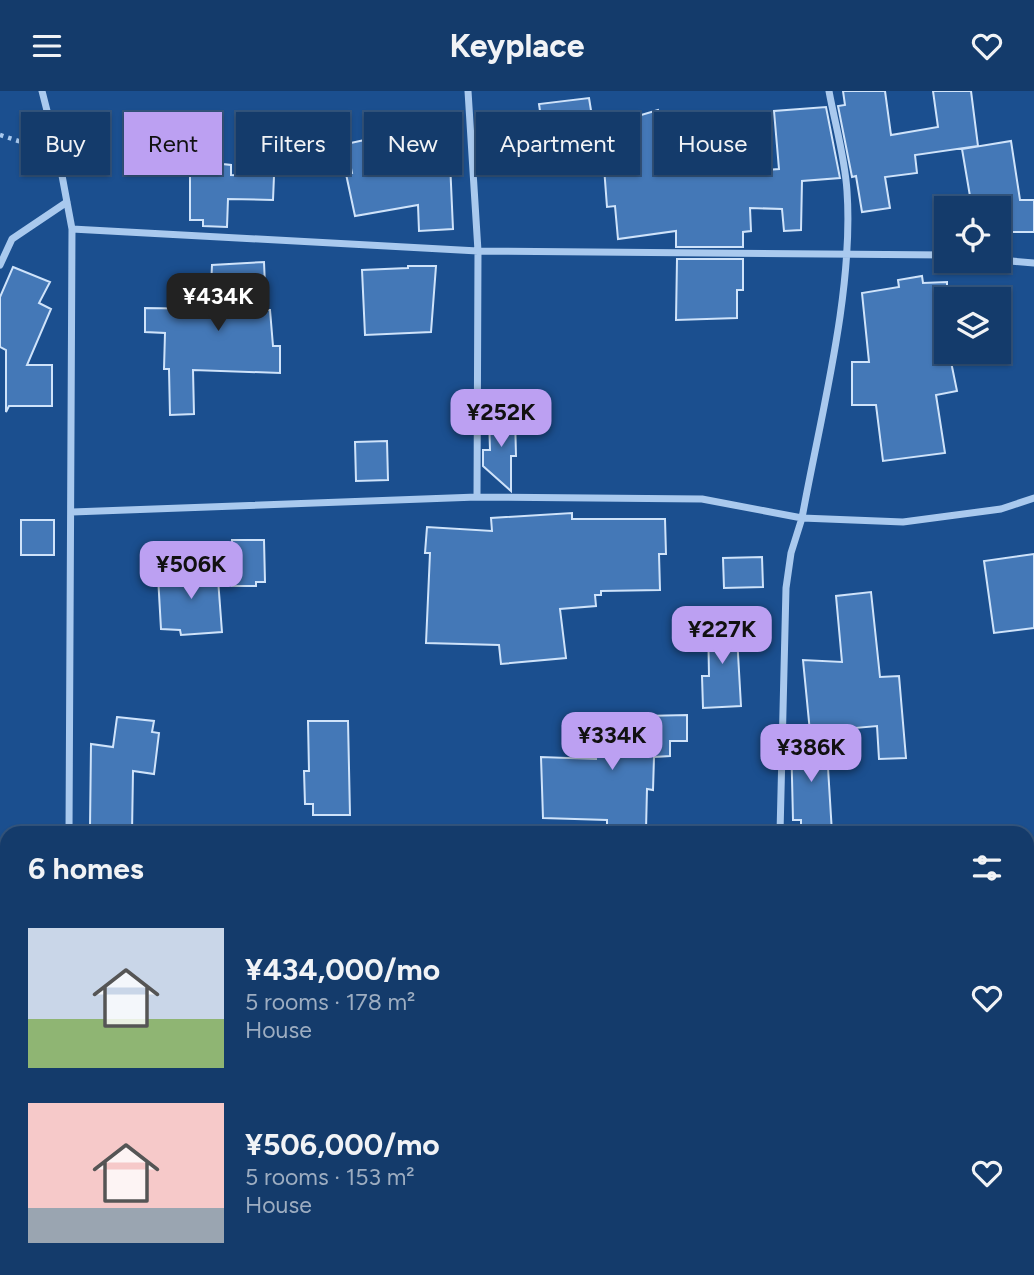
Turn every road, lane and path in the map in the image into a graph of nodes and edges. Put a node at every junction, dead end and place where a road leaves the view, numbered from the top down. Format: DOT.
graph roads {
  1 [pos="42,91"];
  2 [pos="468,91"];
  3 [pos="829,91"];
  4 [pos="47,112"];
  5 [pos="0,135"];
  6 [pos="21,142"];
  7 [pos="62,175"];
  8 [pos="67,202"];
  9 [pos="72,229"];
  10 [pos="478,251"];
  11 [pos="934,255"];
  12 [pos="847,256"];
  13 [pos="1011,261"];
  14 [pos="1034,263"];
  15 [pos="0,265"];
  16 [pos="477,497"];
  17 [pos="1034,498"];
  18 [pos="72,512"];
  19 [pos="802,518"];
  20 [pos="69,826"];
  21 [pos="780,826"];
  1 -- 4 [label="street"];
  2 -- 10 [label="street"];
  3 -- 12 [label="street"];
  5 -- 6 [label="path"];
  7 -- 8 [label="street"];
  8 -- 9 [label="street"];
  8 -- 15 [label="street"];
  9 -- 10 [label="street"];
  9 -- 18 [label="street"];
  10 -- 12 [label="street"];
  10 -- 16 [label="street"];
  11 -- 12 [label="street"];
  12 -- 19 [label="street"];
  13 -- 14 [label="street"];
  16 -- 18 [label="street"];
  16 -- 19 [label="street"];
  17 -- 19 [label="street"];
  18 -- 20 [label="street"];
  19 -- 21 [label="street"];
}
